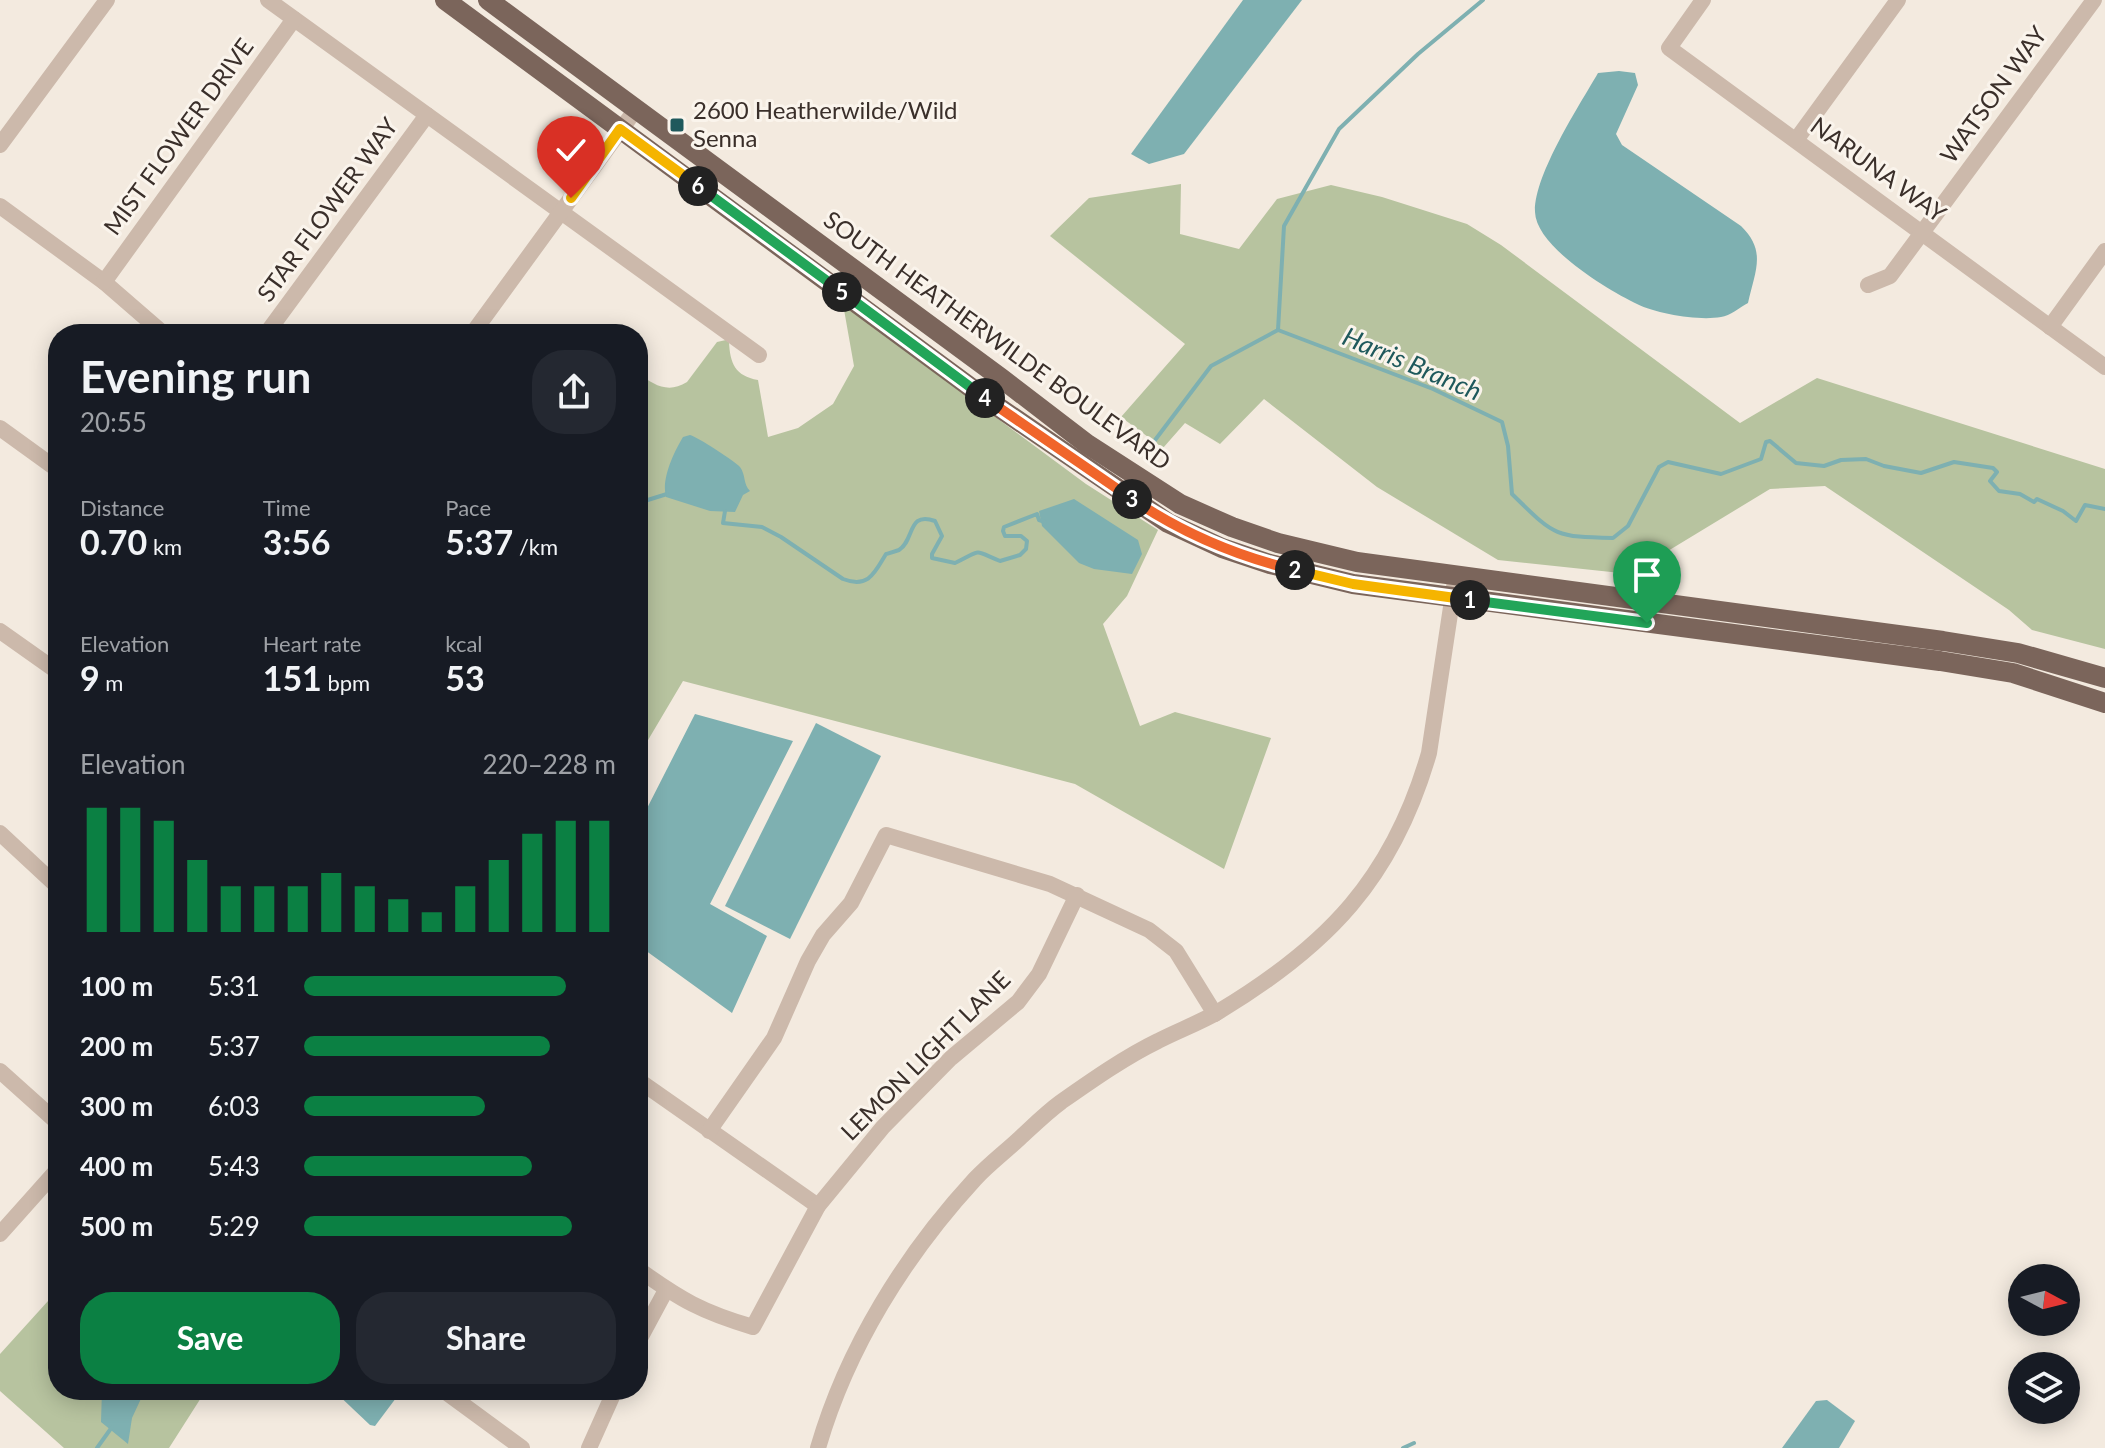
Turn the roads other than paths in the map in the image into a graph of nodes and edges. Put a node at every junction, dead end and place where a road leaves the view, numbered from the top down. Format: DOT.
graph roads {
  1 [pos="107,0"];
  2 [pos="268,0"];
  3 [pos="445,0"];
  4 [pos="488,0"];
  5 [pos="1703,0"];
  6 [pos="1898,0"];
  7 [pos="2094,0"];
  8 [pos="294,19"];
  9 [pos="636,109"];
  10 [pos="427,115"];
  11 [pos="620,129"];
  12 [pos="1796,140"];
  13 [pos="0,145"];
  14 [pos="0,206"];
  15 [pos="561,211"];
  16 [pos="1923,233"];
  17 [pos="2105,251"];
  18 [pos="104,282"];
  19 [pos="1868,285"];
  20 [pos="152,324"];
  21 [pos="273,324"];
  22 [pos="479,324"];
  23 [pos="2050,327"];
  24 [pos="759,355"];
  25 [pos="2105,367"];
  26 [pos="1001,378"];
  27 [pos="985,398"];
  28 [pos="0,428"];
  29 [pos="48,463"];
  30 [pos="1456,574"];
  31 [pos="1452,598"];
  32 [pos="0,631"];
  33 [pos="1942,651"];
  34 [pos="48,665"];
  35 [pos="2105,678"];
  36 [pos="2105,703"];
  37 [pos="0,833"];
  38 [pos="48,878"];
  39 [pos="1077,895"];
  40 [pos="1215,1014"];
  41 [pos="0,1071"];
  42 [pos="648,1087"];
  43 [pos="48,1114"];
  44 [pos="709,1131"];
  45 [pos="48,1180"];
  46 [pos="818,1206"];
  47 [pos="0,1234"];
  48 [pos="648,1276"];
  49 [pos="666,1290"];
  50 [pos="648,1323"];
  51 [pos="457,1400"];
  52 [pos="611,1400"];
  53 [pos="522,1448"];
  54 [pos="589,1448"];
  55 [pos="818,1448"];
  1 -- 13 [label="street"];
  2 -- 8 [label="street"];
  3 -- 11 [label="main road, SOUTH HEATHERWILDE BOULEVARD"];
  4 -- 9 [label="main road, SOUTH HEATHERWILDE BOULEVARD"];
  5 -- 12 [label="street, NARUNA WAY"];
  6 -- 12 [label="street"];
  7 -- 16 [label="street, WATSON WAY"];
  8 -- 10 [label="street"];
  8 -- 18 [label="street, MIST FLOWER DRIVE"];
  9 -- 11 [label="street"];
  9 -- 26 [label="main road, SOUTH HEATHERWILDE BOULEVARD"];
  10 -- 15 [label="street"];
  10 -- 21 [label="street, STAR FLOWER WAY"];
  11 -- 15 [label="street"];
  11 -- 27 [label="main road, SOUTH HEATHERWILDE BOULEVARD"];
  12 -- 16 [label="street, NARUNA WAY"];
  14 -- 18 [label="street"];
  15 -- 22 [label="street"];
  15 -- 24 [label="street"];
  16 -- 19 [label="street, WATSON WAY"];
  16 -- 23 [label="street, NARUNA WAY"];
  17 -- 23 [label="street"];
  18 -- 20 [label="street"];
  23 -- 25 [label="street, NARUNA WAY"];
  26 -- 27 [label="main road"];
  26 -- 30 [label="main road, SOUTH HEATHERWILDE BOULEVARD"];
  27 -- 31 [label="main road, SOUTH HEATHERWILDE BOULEVARD"];
  28 -- 29 [label="street"];
  30 -- 31 [label="street"];
  30 -- 33 [label="main road, SOUTH HEATHERWILDE BOULEVARD"];
  31 -- 33 [label="main road, SOUTH HEATHERWILDE BOULEVARD"];
  31 -- 40 [label="street"];
  32 -- 34 [label="street"];
  33 -- 35 [label="main road, SOUTH HEATHERWILDE BOULEVARD"];
  33 -- 36 [label="main road, SOUTH HEATHERWILDE BOULEVARD"];
  37 -- 38 [label="street"];
  39 -- 40 [label="street"];
  39 -- 44 [label="street"];
  39 -- 46 [label="street, LEMON LIGHT LANE"];
  40 -- 55 [label="street"];
  41 -- 43 [label="street"];
  42 -- 44 [label="street"];
  44 -- 46 [label="street"];
  45 -- 47 [label="street"];
  46 -- 49 [label="street, LEMON LIGHT LANE"];
  48 -- 49 [label="street"];
  49 -- 50 [label="street"];
  51 -- 53 [label="street"];
  52 -- 54 [label="street"];
}
